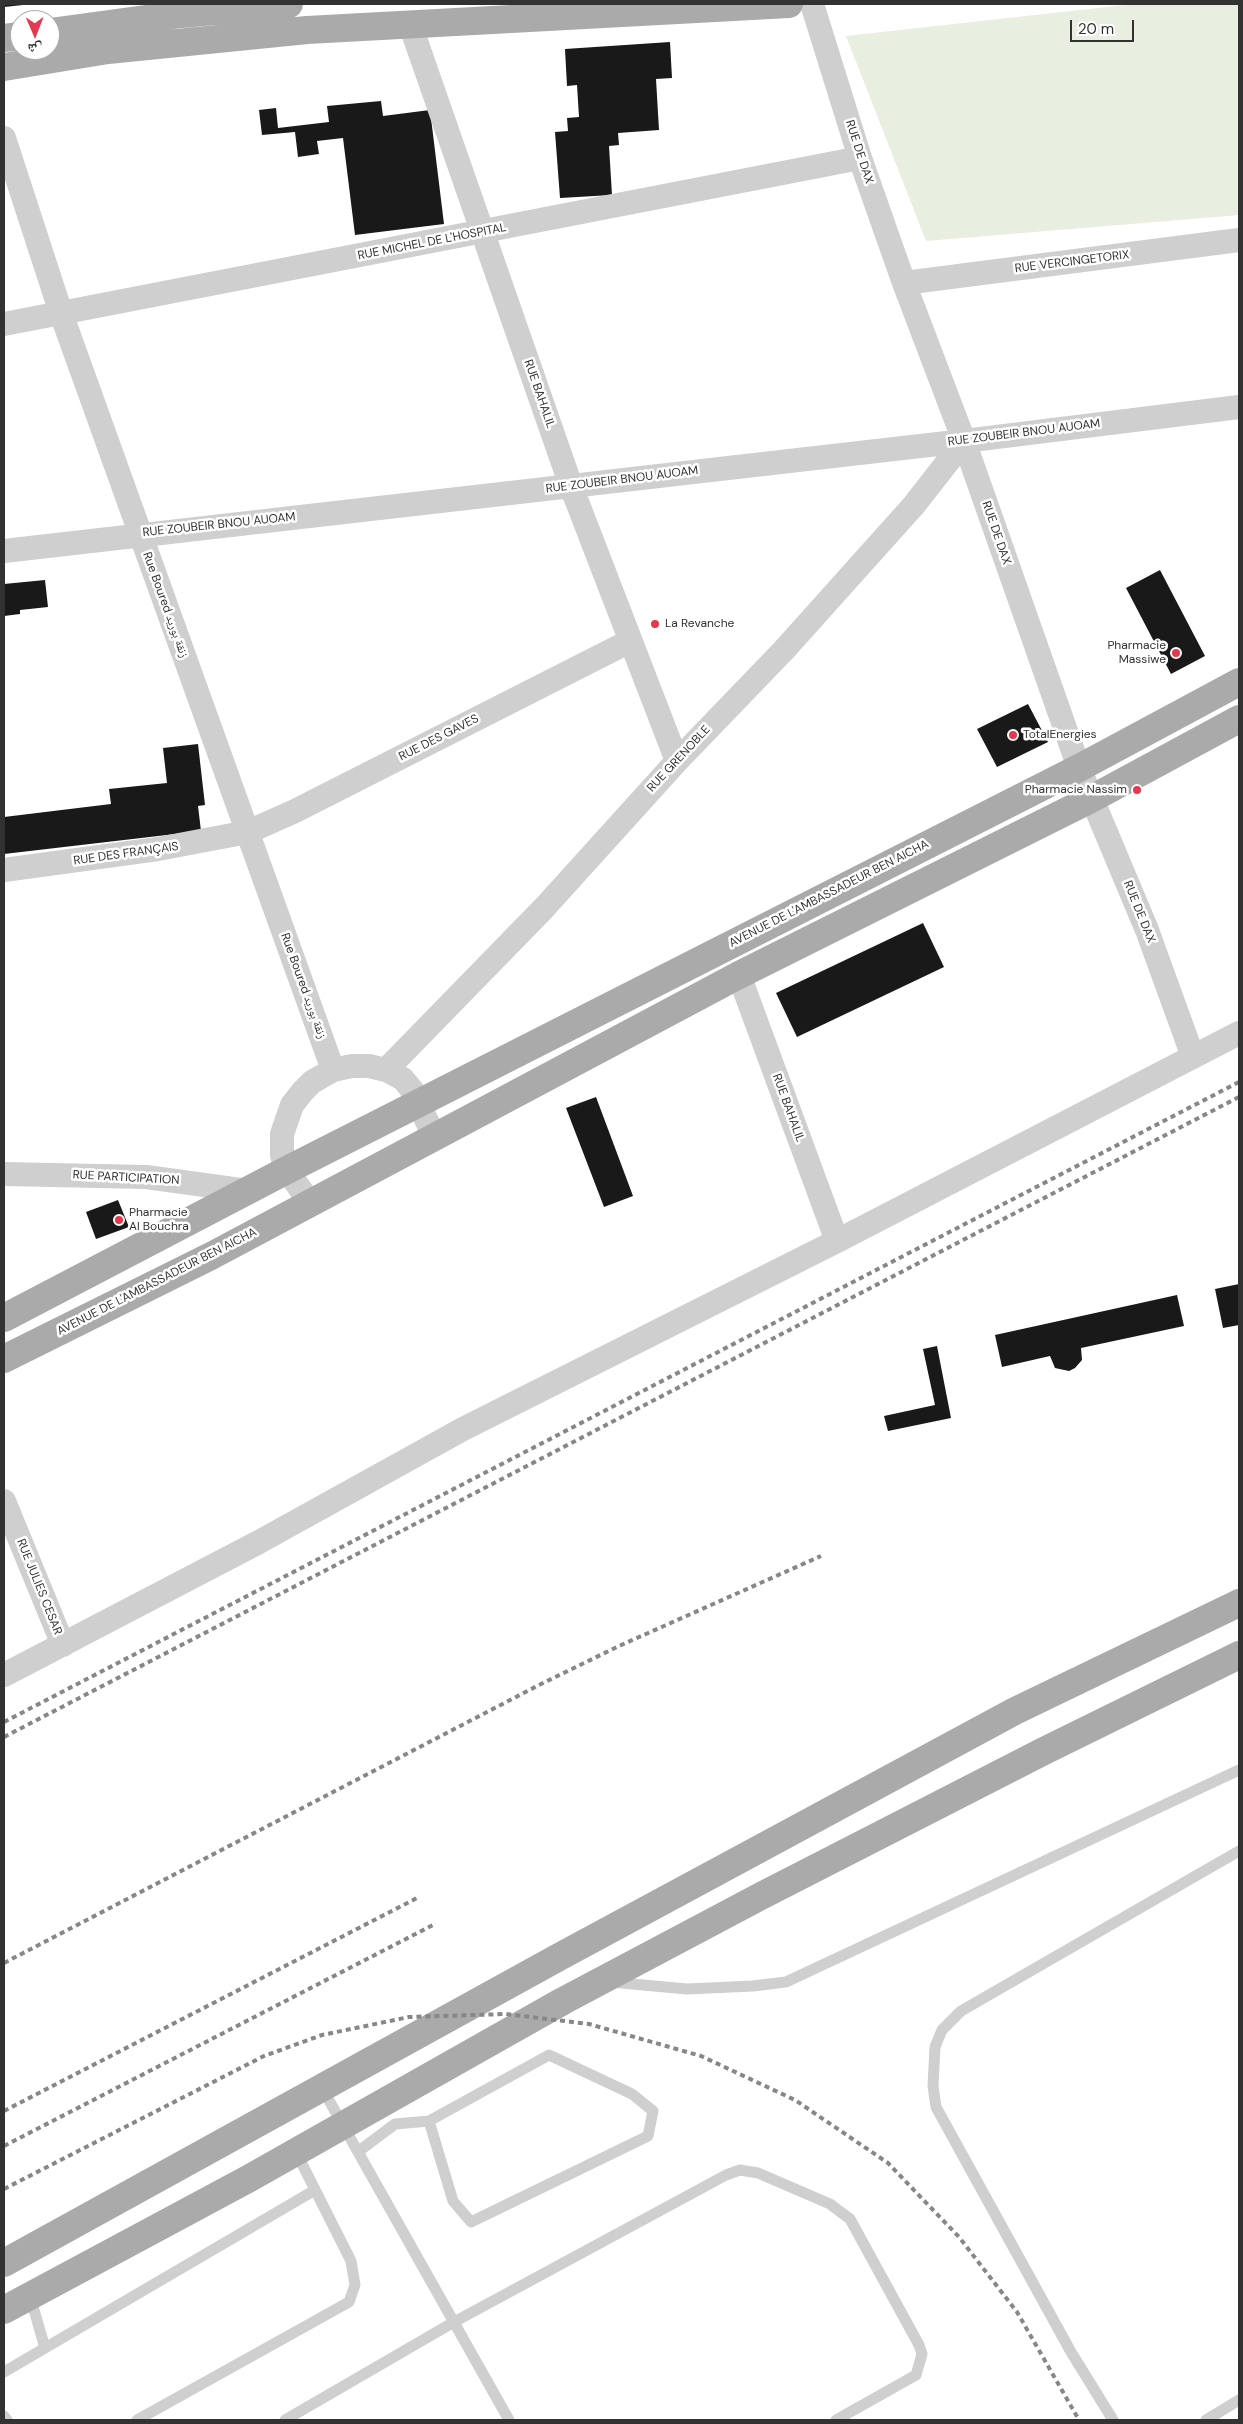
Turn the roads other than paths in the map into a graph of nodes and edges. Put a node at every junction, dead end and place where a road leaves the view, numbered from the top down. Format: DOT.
graph roads {
  1 [pos="289,4"];
  2 [pos="789,4"];
  3 [pos="812,4"];
  4 [pos="410,24"];
  5 [pos="60,31"];
  6 [pos="4,67"];
  7 [pos="4,138"];
  8 [pos="860,158"];
  9 [pos="484,232"];
  10 [pos="1239,240"];
  11 [pos="904,283"];
  12 [pos="61,313"];
  13 [pos="4,324"];
  14 [pos="1239,407"];
  15 [pos="964,441"];
  16 [pos="571,486"];
  17 [pos="140,534"];
  18 [pos="4,551"];
  19 [pos="630,641"];
  20 [pos="1239,682"];
  21 [pos="1239,719"];
  22 [pos="677,761"];
  23 [pos="1079,768"];
  24 [pos="1093,798"];
  25 [pos="248,832"];
  26 [pos="4,870"];
  27 [pos="739,975"];
  28 [pos="1239,1033"];
  29 [pos="1193,1057"];
  30 [pos="333,1070"];
  31 [pos="386,1070"];
  32 [pos="417,1104"];
  33 [pos="435,1138"];
  34 [pos="287,1170"];
  35 [pos="4,1174"];
  36 [pos="248,1191"];
  37 [pos="310,1203"];
  38 [pos="838,1241"];
  39 [pos="4,1318"];
  40 [pos="4,1359"];
  41 [pos="4,1501"];
  42 [pos="1239,1603"];
  43 [pos="62,1645"];
  44 [pos="1239,1655"];
  45 [pos="4,1675"];
  46 [pos="1239,1770"];
  47 [pos="1239,1851"];
  48 [pos="601,1981"];
  49 [pos="500,1989"];
  50 [pos="525,2023"];
  51 [pos="322,2088"];
  52 [pos="429,2121"];
  53 [pos="344,2125"];
  54 [pos="359,2151"];
  55 [pos="296,2152"];
  56 [pos="315,2190"];
  57 [pos="7,2261"];
  58 [pos="30,2296"];
  59 [pos="4,2310"];
  60 [pos="454,2322"];
  61 [pos="45,2348"];
  62 [pos="4,2372"];
  63 [pos="1239,2400"];
  64 [pos="4,2416"];
  65 [pos="7,2420"];
  66 [pos="138,2420"];
  67 [pos="285,2420"];
  68 [pos="509,2420"];
  69 [pos="836,2420"];
  70 [pos="1112,2420"];
  71 [pos="1206,2420"];
  1 -- 5 [label="main road"];
  2 -- 4 [label="main road"];
  3 -- 8 [label="street, RUE DE DAX"];
  4 -- 6 [label="main road"];
  4 -- 9 [label="street, RUE BAHALIL"];
  7 -- 12 [label="street, Rue Boured زنقة بوريد"];
  8 -- 9 [label="street, RUE MICHEL DE L'HOSPITAL"];
  8 -- 11 [label="street, RUE DE DAX"];
  9 -- 12 [label="street, RUE MICHEL DE L'HOSPITAL"];
  9 -- 16 [label="street, RUE BAHALIL"];
  10 -- 11 [label="street, RUE VERCINGETORIX"];
  11 -- 15 [label="street, RUE DE DAX"];
  12 -- 13 [label="street, RUE MICHEL DE L'HOSPITAL"];
  12 -- 17 [label="street, Rue Boured زنقة بوريد"];
  14 -- 15 [label="street, RUE ZOUBEIR BNOU AUOAM"];
  15 -- 16 [label="street, RUE ZOUBEIR BNOU AUOAM"];
  15 -- 22 [label="street, RUE GRENOBLE"];
  15 -- 23 [label="street, RUE DE DAX"];
  16 -- 17 [label="street, RUE ZOUBEIR BNOU AUOAM"];
  16 -- 19 [label="street, RUE BAHALIL"];
  17 -- 18 [label="street, RUE ZOUBEIR BNOU AUOAM"];
  17 -- 25 [label="street, Rue Boured زنقة بوريد"];
  19 -- 22 [label="street, RUE BAHALIL"];
  19 -- 25 [label="street, RUE DES GAVES"];
  20 -- 23 [label="main road, AVENUE DE L'AMBASSADEUR BEN AICHA"];
  21 -- 24 [label="main road, AVENUE DE L'AMBASSADEUR BEN AICHA"];
  22 -- 31 [label="street, RUE GRENOBLE"];
  23 -- 24 [label="street, RUE DE DAX"];
  23 -- 32 [label="main road, AVENUE DE L'AMBASSADEUR BEN AICHA"];
  24 -- 27 [label="main road, AVENUE DE L'AMBASSADEUR BEN AICHA"];
  24 -- 29 [label="street, RUE DE DAX"];
  25 -- 26 [label="street, RUE DES FRANÇAIS"];
  25 -- 30 [label="street, Rue Boured زنقة بوريد"];
  27 -- 33 [label="main road, AVENUE DE L'AMBASSADEUR BEN AICHA"];
  27 -- 38 [label="street, RUE BAHALIL"];
  28 -- 29 [label="street"];
  29 -- 38 [label="street"];
  30 -- 31 [label="street"];
  30 -- 34 [label="street"];
  31 -- 32 [label="street"];
  32 -- 33 [label="street"];
  32 -- 34 [label="main road, AVENUE DE L'AMBASSADEUR BEN AICHA"];
  33 -- 37 [label="main road, AVENUE DE L'AMBASSADEUR BEN AICHA"];
  34 -- 36 [label="main road, AVENUE DE L'AMBASSADEUR BEN AICHA"];
  34 -- 37 [label="street"];
  35 -- 36 [label="street, RUE PARTICIPATION"];
  36 -- 39 [label="main road, AVENUE DE L'AMBASSADEUR BEN AICHA"];
  37 -- 40 [label="main road, AVENUE DE L'AMBASSADEUR BEN AICHA"];
  38 -- 43 [label="street"];
  41 -- 43 [label="street, RUE JULIES CESAR"];
  42 -- 49 [label="main road"];
  43 -- 45 [label="street"];
  44 -- 48 [label="main road"];
  46 -- 48 [label="lane"];
  47 -- 70 [label="lane"];
  48 -- 50 [label="main road"];
  49 -- 50 [label="main road"];
  49 -- 51 [label="main road"];
  50 -- 53 [label="main road"];
  51 -- 53 [label="lane"];
  51 -- 57 [label="main road"];
  52 -- 52 [label="lane"];
  52 -- 54 [label="lane"];
  53 -- 54 [label="lane"];
  53 -- 55 [label="main road"];
  54 -- 60 [label="lane"];
  55 -- 56 [label="lane"];
  55 -- 58 [label="main road"];
  56 -- 61 [label="lane"];
  56 -- 66 [label="lane"];
  57 -- 58 [label="main road"];
  58 -- 59 [label="main road"];
  58 -- 61 [label="lane"];
  60 -- 67 [label="lane"];
  60 -- 68 [label="lane"];
  60 -- 69 [label="lane"];
  61 -- 62 [label="lane"];
  63 -- 71 [label="lane"];
  64 -- 65 [label="lane"];
}
